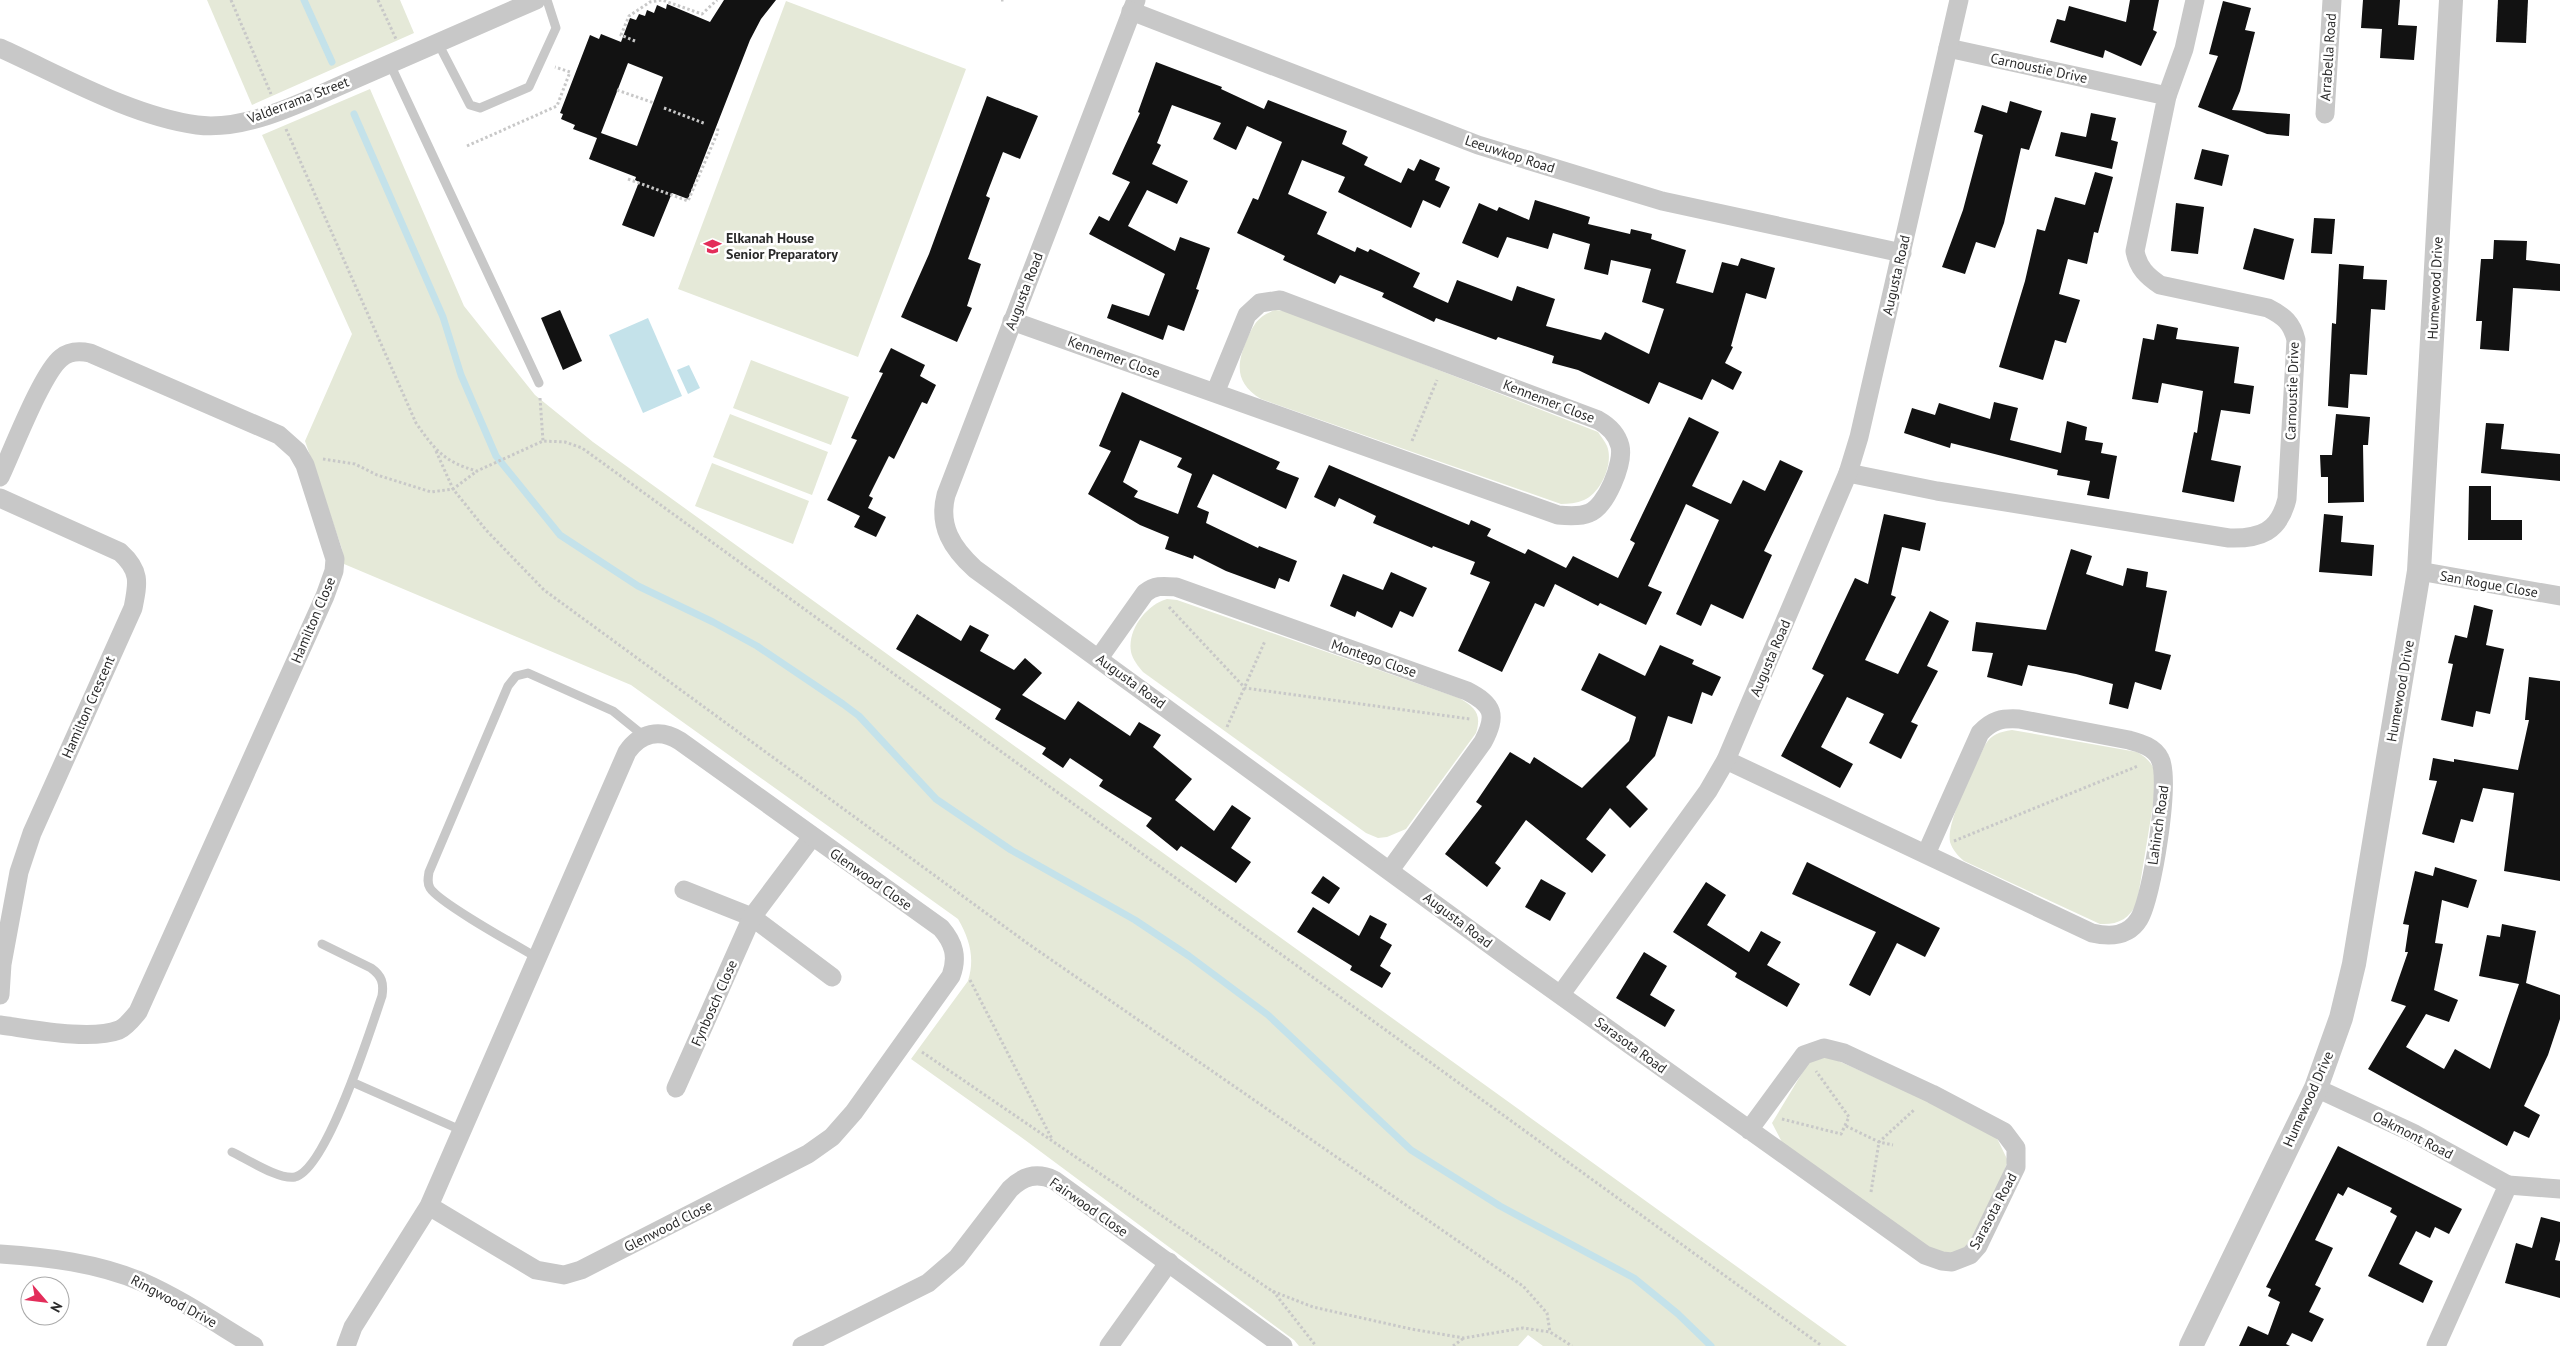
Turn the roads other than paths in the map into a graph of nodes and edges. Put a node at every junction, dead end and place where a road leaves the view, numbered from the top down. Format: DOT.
graph roads {
  1 [pos="536,0"];
  2 [pos="547,0"];
  3 [pos="1959,0"];
  4 [pos="2195,0"];
  5 [pos="2332,0"];
  6 [pos="2451,0"];
  7 [pos="1134,5"];
  8 [pos="438,43"];
  9 [pos="0,48"];
  10 [pos="1948,48"];
  11 [pos="397,61"];
  12 [pos="2167,96"];
  13 [pos="2325,114"];
  14 [pos="1902,253"];
  15 [pos="1012,321"];
  16 [pos="539,383"];
  17 [pos="1215,393"];
  18 [pos="1848,473"];
  19 [pos="0,477"];
  20 [pos="0,498"];
  21 [pos="2419,571"];
  22 [pos="2560,596"];
  23 [pos="1099,658"];
  24 [pos="644,736"];
  25 [pos="1726,760"];
  26 [pos="812,837"];
  27 [pos="1926,854"];
  28 [pos="1390,870"];
  29 [pos="684,890"];
  30 [pos="752,918"];
  31 [pos="322,944"];
  32 [pos="538,958"];
  33 [pos="832,977"];
  34 [pos="1561,994"];
  35 [pos="0,995"];
  36 [pos="0,1025"];
  37 [pos="352,1082"];
  38 [pos="676,1088"];
  39 [pos="2316,1088"];
  40 [pos="1749,1130"];
  41 [pos="463,1132"];
  42 [pos="232,1152"];
  43 [pos="2508,1185"];
  44 [pos="2560,1189"];
  45 [pos="429,1206"];
  46 [pos="0,1254"];
  47 [pos="1168,1262"];
  48 [pos="353,1327"];
  49 [pos="254,1346"];
  50 [pos="335,1346"];
  51 [pos="346,1346"];
  52 [pos="802,1346"];
  53 [pos="1109,1346"];
  54 [pos="1283,1346"];
  55 [pos="2191,1346"];
  56 [pos="2436,1346"];
  1 -- 8 [label="street, Valderrama Street"];
  2 -- 8 [label="lane"];
  3 -- 10 [label="street, Augusta Road"];
  4 -- 12 [label="street"];
  5 -- 13 [label="street, Arrabella Road"];
  6 -- 21 [label="street, Humewood Drive"];
  7 -- 14 [label="street, Leeuwkop Road"];
  7 -- 15 [label="street, Augusta Road"];
  8 -- 11 [label="street, Valderrama Street"];
  9 -- 11 [label="street, Valderrama Street"];
  10 -- 12 [label="street, Carnoustie Drive"];
  10 -- 14 [label="street, Augusta Road"];
  11 -- 16 [label="lane"];
  12 -- 18 [label="street, Carnoustie Drive"];
  14 -- 18 [label="street, Augusta Road"];
  15 -- 17 [label="street, Kennemer Close"];
  15 -- 23 [label="street, Augusta Road"];
  17 -- 17 [label="street, Kennemer Close"];
  18 -- 25 [label="street, Augusta Road"];
  19 -- 36 [label="street, Hamilton Close"];
  20 -- 35 [label="street, Hamilton Crescent"];
  21 -- 22 [label="street, San Rogue Close"];
  21 -- 39 [label="street, Humewood Drive"];
  23 -- 28 [label="street, Augusta Road"];
  23 -- 28 [label="street, Montego Close"];
  24 -- 26 [label="street, Glenwood Close"];
  24 -- 32 [label="street"];
  24 -- 32 [label="lane"];
  25 -- 27 [label="street, Lahinch Road"];
  25 -- 34 [label="street, Augusta Road"];
  26 -- 30 [label="street, Fynbosch Close"];
  26 -- 45 [label="street, Glenwood Close"];
  27 -- 27 [label="street, Lahinch Road"];
  28 -- 34 [label="street, Augusta Road"];
  29 -- 30 [label="street"];
  30 -- 33 [label="street"];
  30 -- 38 [label="street, Fynbosch Close"];
  31 -- 37 [label="lane"];
  32 -- 41 [label="street"];
  34 -- 40 [label="street, Sarasota Road"];
  37 -- 41 [label="lane"];
  37 -- 42 [label="lane"];
  39 -- 43 [label="street, Oakmont Road"];
  39 -- 55 [label="street, Humewood Drive"];
  40 -- 40 [label="street, Sarasota Road"];
  41 -- 45 [label="street"];
  43 -- 44 [label="street, Oakmont Road"];
  43 -- 56 [label="street"];
  45 -- 48 [label="street"];
  46 -- 49 [label="street, Ringwood Drive"];
  47 -- 52 [label="street, Fairwood Close"];
  47 -- 53 [label="street"];
  47 -- 54 [label="street, Fairwood Close"];
  48 -- 50 [label="street"];
  48 -- 51 [label="street"];
}
